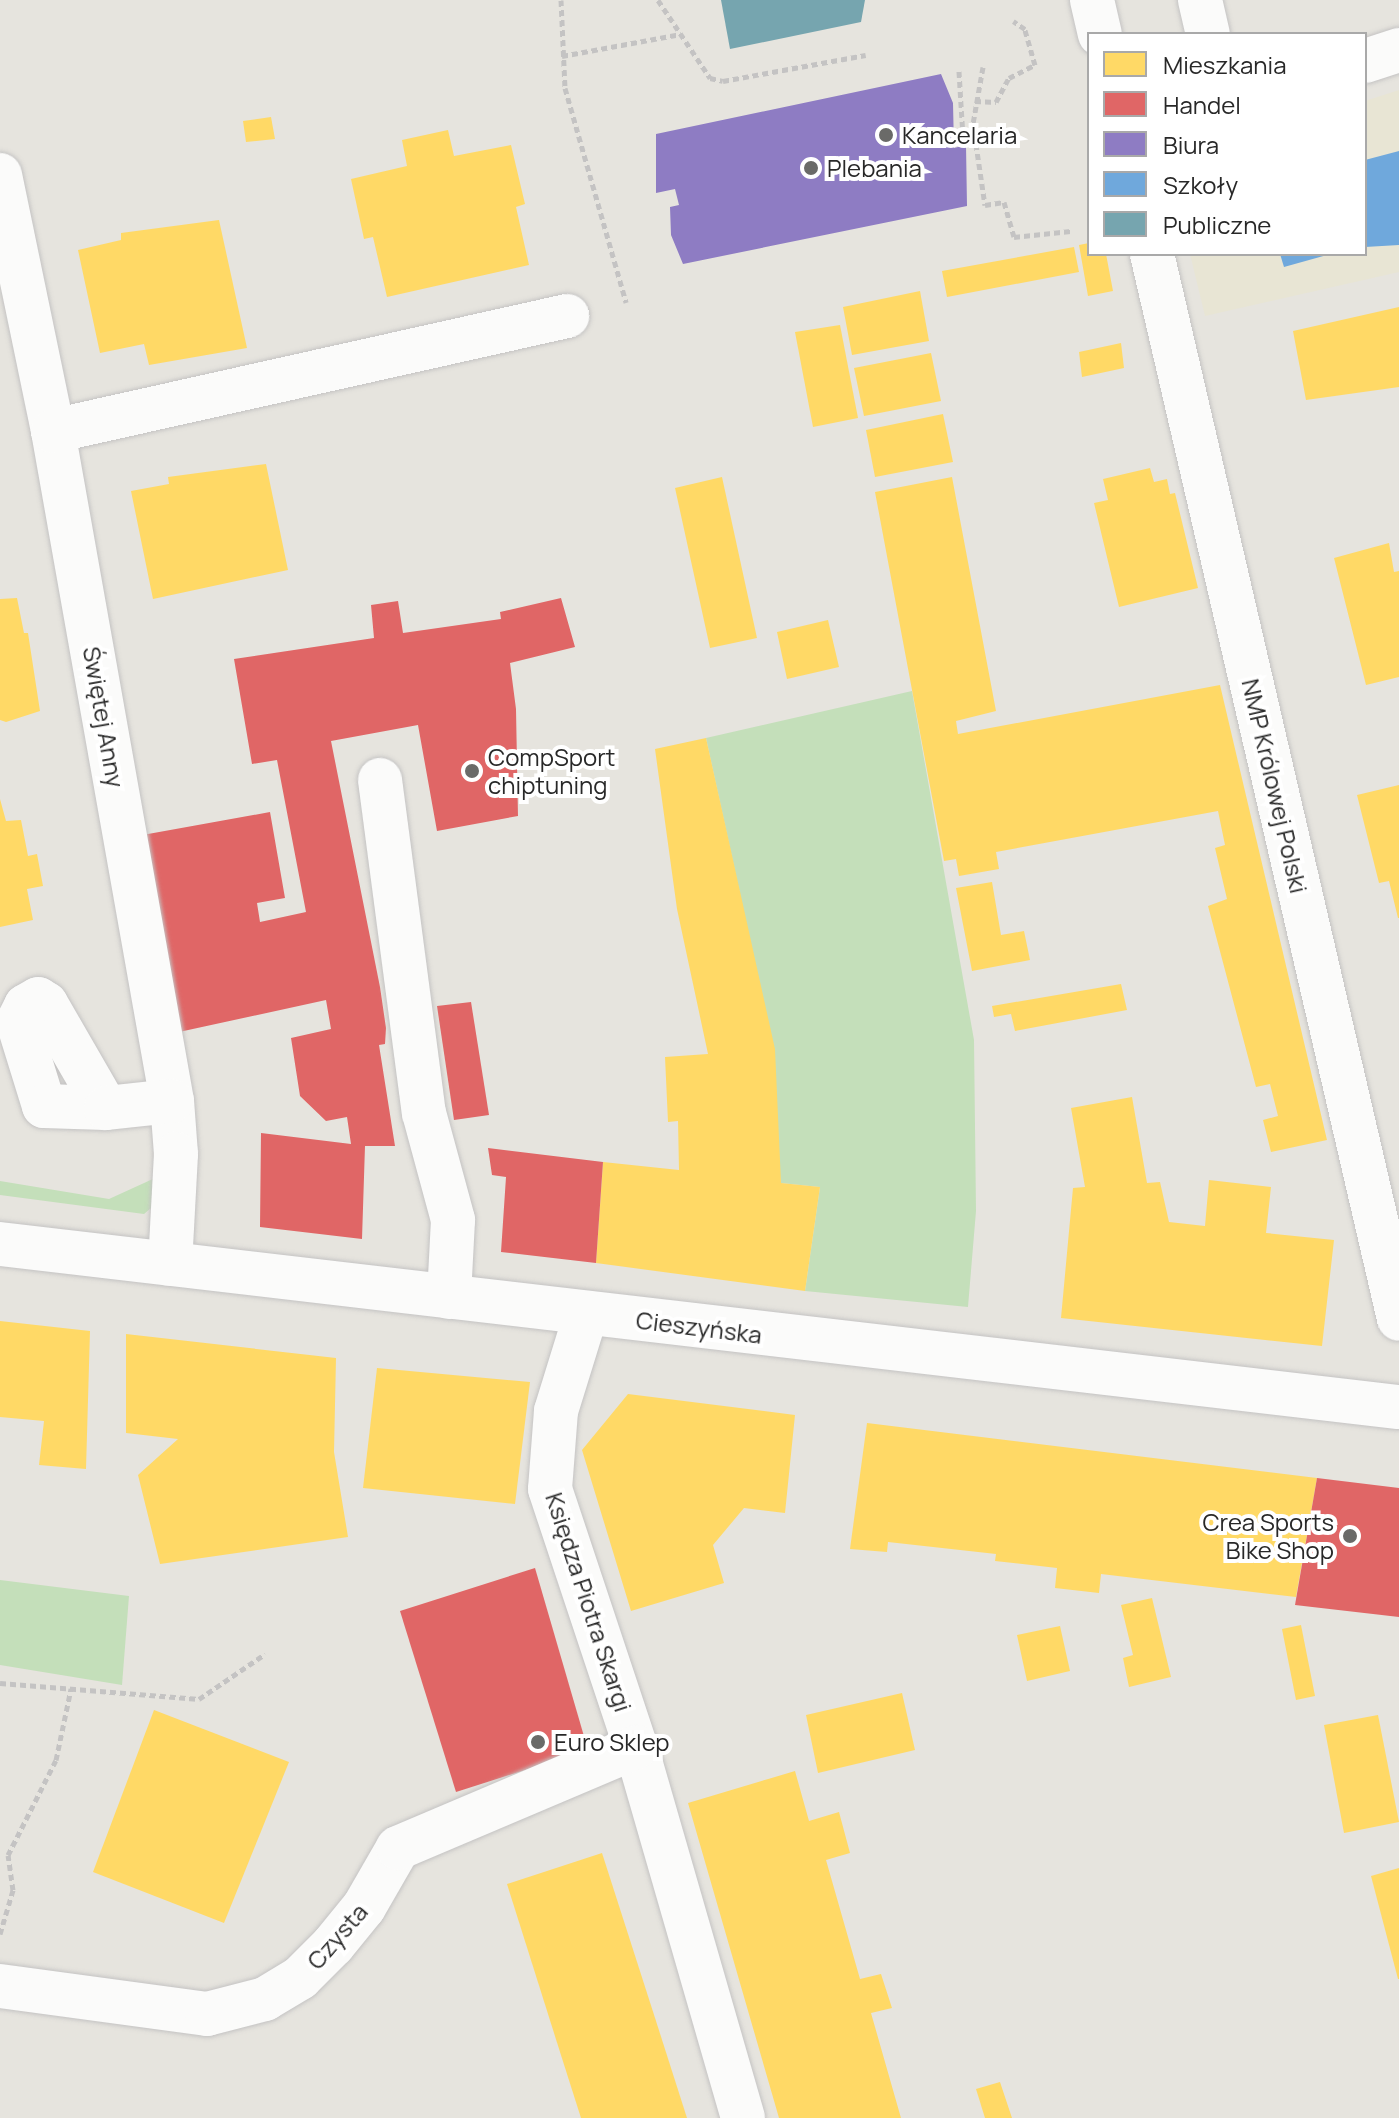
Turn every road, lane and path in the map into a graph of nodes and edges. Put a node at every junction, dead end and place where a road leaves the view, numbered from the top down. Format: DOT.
graph roads {
  1 [pos="561,0"];
  2 [pos="658,0"];
  3 [pos="1092,0"];
  4 [pos="1200,0"];
  5 [pos="1013,21"];
  6 [pos="1100,32"];
  7 [pos="1208,32"];
  8 [pos="681,34"];
  9 [pos="1399,50"];
  10 [pos="866,55"];
  11 [pos="562,56"];
  12 [pos="1367,60"];
  13 [pos="983,67"];
  14 [pos="959,71"];
  15 [pos="975,101"];
  16 [pos="952,139"];
  17 [pos="0,175"];
  18 [pos="1071,231"];
  19 [pos="1152,256"];
  20 [pos="626,302"];
  21 [pos="567,316"];
  22 [pos="53,431"];
  23 [pos="380,780"];
  24 [pos="172,1101"];
  25 [pos="106,1108"];
  26 [pos="0,1244"];
  27 [pos="170,1264"];
  28 [pos="449,1297"];
  29 [pos="586,1314"];
  30 [pos="1399,1319"];
  31 [pos="1399,1407"];
  32 [pos="265,1654"];
  33 [pos="0,1683"];
  34 [pos="71,1689"];
  35 [pos="636,1747"];
  36 [pos="0,1934"];
  37 [pos="0,1986"];
  38 [pos="743,2118"];
  1 -- 11 [label="path"];
  2 -- 8 [label="path"];
  3 -- 6 [label="street"];
  4 -- 7 [label="street"];
  5 -- 15 [label="path"];
  8 -- 10 [label="path"];
  8 -- 11 [label="path"];
  9 -- 12 [label="street"];
  11 -- 20 [label="path"];
  13 -- 15 [label="path"];
  14 -- 16 [label="path"];
  15 -- 18 [label="path"];
  17 -- 22 [label="street, Świętej Anny"];
  19 -- 30 [label="street, NMP Królowej Polski"];
  21 -- 22 [label="street"];
  22 -- 24 [label="street, Świętej Anny"];
  23 -- 28 [label="street"];
  24 -- 25 [label="street"];
  24 -- 27 [label="street, Świętej Anny"];
  26 -- 27 [label="street, Cieszyńska"];
  27 -- 28 [label="street, Cieszyńska"];
  28 -- 29 [label="street, Cieszyńska"];
  29 -- 31 [label="street, Cieszyńska"];
  29 -- 35 [label="street, Księdza Piotra Skargi"];
  32 -- 34 [label="path"];
  33 -- 34 [label="path"];
  34 -- 36 [label="path"];
  35 -- 37 [label="street, Czysta"];
  35 -- 38 [label="street, Księdza Piotra Skargi"];
}
